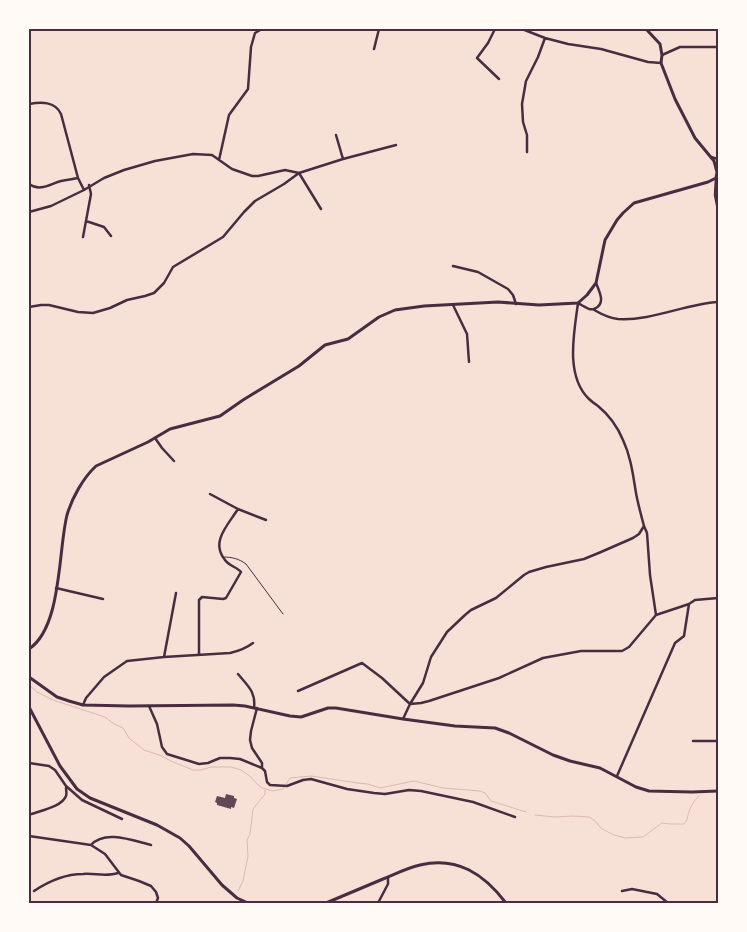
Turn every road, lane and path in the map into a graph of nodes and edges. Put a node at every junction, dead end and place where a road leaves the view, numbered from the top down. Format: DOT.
graph roads {
  1 [pos="262,29"];
  2 [pos="379,29"];
  3 [pos="495,29"];
  4 [pos="522,29"];
  5 [pos="646,29"];
  6 [pos="545,38"];
  7 [pos="718,47"];
  8 [pos="374,49"];
  9 [pos="662,55"];
  10 [pos="661,63"];
  11 [pos="499,79"];
  12 [pos="29,104"];
  13 [pos="336,135"];
  14 [pos="396,145"];
  15 [pos="526,152"];
  16 [pos="711,157"];
  17 [pos="343,159"];
  18 [pos="718,159"];
  19 [pos="219,160"];
  20 [pos="718,172"];
  21 [pos="299,173"];
  22 [pos="78,178"];
  23 [pos="716,178"];
  24 [pos="29,184"];
  25 [pos="90,185"];
  26 [pos="84,190"];
  27 [pos="321,209"];
  28 [pos="718,210"];
  29 [pos="29,212"];
  30 [pos="86,221"];
  31 [pos="111,236"];
  32 [pos="83,237"];
  33 [pos="453,266"];
  34 [pos="596,283"];
  35 [pos="718,302"];
  36 [pos="578,303"];
  37 [pos="516,304"];
  38 [pos="453,305"];
  39 [pos="29,307"];
  40 [pos="594,309"];
  41 [pos="469,362"];
  42 [pos="155,438"];
  43 [pos="174,461"];
  44 [pos="210,494"];
  45 [pos="238,509"];
  46 [pos="266,520"];
  47 [pos="644,526"];
  48 [pos="223,557"];
  49 [pos="56,588"];
  50 [pos="176,593"];
  51 [pos="718,598"];
  52 [pos="102,599"];
  53 [pos="689,604"];
  54 [pos="283,614"];
  55 [pos="656,615"];
  56 [pos="252,643"];
  57 [pos="29,648"];
  58 [pos="200,655"];
  59 [pos="164,657"];
  60 [pos="238,674"];
  61 [pos="29,677"];
  62 [pos="298,691"];
  63 [pos="410,704"];
  64 [pos="83,705"];
  65 [pos="149,705"];
  66 [pos="29,707"];
  67 [pos="255,708"];
  68 [pos="403,719"];
  69 [pos="693,741"];
  70 [pos="718,741"];
  71 [pos="29,762"];
  72 [pos="262,768"];
  73 [pos="617,776"];
  74 [pos="66,786"];
  75 [pos="718,791"];
  76 [pos="29,815"];
  77 [pos="515,817"];
  78 [pos="122,819"];
  79 [pos="29,836"];
  80 [pos="91,845"];
  81 [pos="151,845"];
  82 [pos="118,873"];
  83 [pos="388,877"];
  84 [pos="34,890"];
  85 [pos="622,891"];
  86 [pos="156,903"];
  87 [pos="248,903"];
  88 [pos="326,903"];
  89 [pos="378,903"];
  90 [pos="506,903"];
  91 [pos="668,903"];
  1 -- 19 [label="street"];
  2 -- 8 [label="street"];
  3 -- 11 [label="street"];
  4 -- 6 [label="street"];
  5 -- 9 [label="street"];
  6 -- 10 [label="street"];
  6 -- 15 [label="street"];
  7 -- 9 [label="street"];
  9 -- 10 [label="street"];
  10 -- 16 [label="street"];
  12 -- 22 [label="street"];
  13 -- 17 [label="street"];
  14 -- 17 [label="street"];
  16 -- 18 [label="street"];
  16 -- 20 [label="street"];
  17 -- 21 [label="street"];
  19 -- 21 [label="street"];
  19 -- 25 [label="street"];
  20 -- 23 [label="street"];
  21 -- 27 [label="street"];
  21 -- 39 [label="street"];
  22 -- 24 [label="street"];
  22 -- 26 [label="street"];
  23 -- 28 [label="street"];
  23 -- 34 [label="street"];
  25 -- 26 [label="street"];
  25 -- 30 [label="street"];
  26 -- 29 [label="street"];
  30 -- 31 [label="street"];
  30 -- 32 [label="street"];
  33 -- 37 [label="street"];
  34 -- 36 [label="street"];
  34 -- 40 [label="street"];
  35 -- 40 [label="street"];
  36 -- 37 [label="street"];
  36 -- 40 [label="street"];
  36 -- 47 [label="street"];
  37 -- 38 [label="street"];
  38 -- 41 [label="street"];
  38 -- 42 [label="street"];
  42 -- 43 [label="street"];
  42 -- 49 [label="street"];
  44 -- 45 [label="street"];
  45 -- 46 [label="street"];
  45 -- 48 [label="street"];
  47 -- 55 [label="street"];
  47 -- 63 [label="street"];
  48 -- 54 [label="lane"];
  48 -- 58 [label="street"];
  49 -- 52 [label="street"];
  49 -- 57 [label="street"];
  50 -- 59 [label="street"];
  51 -- 53 [label="street"];
  53 -- 55 [label="street"];
  53 -- 73 [label="street"];
  55 -- 63 [label="street"];
  56 -- 58 [label="street"];
  58 -- 59 [label="street"];
  59 -- 64 [label="street"];
  60 -- 67 [label="street"];
  61 -- 64 [label="street"];
  62 -- 63 [label="street"];
  63 -- 68 [label="street"];
  64 -- 65 [label="street"];
  65 -- 67 [label="street"];
  65 -- 72 [label="street"];
  66 -- 87 [label="street"];
  67 -- 68 [label="street"];
  67 -- 72 [label="street"];
  68 -- 73 [label="street"];
  69 -- 70 [label="street"];
  71 -- 74 [label="street"];
  72 -- 77 [label="street"];
  73 -- 75 [label="street"];
  74 -- 76 [label="street"];
  74 -- 78 [label="street"];
  79 -- 80 [label="street"];
  80 -- 81 [label="street"];
  80 -- 82 [label="street"];
  82 -- 84 [label="street"];
  82 -- 86 [label="street"];
  83 -- 88 [label="street"];
  83 -- 89 [label="street"];
  83 -- 90 [label="street"];
  85 -- 91 [label="street"];
}
